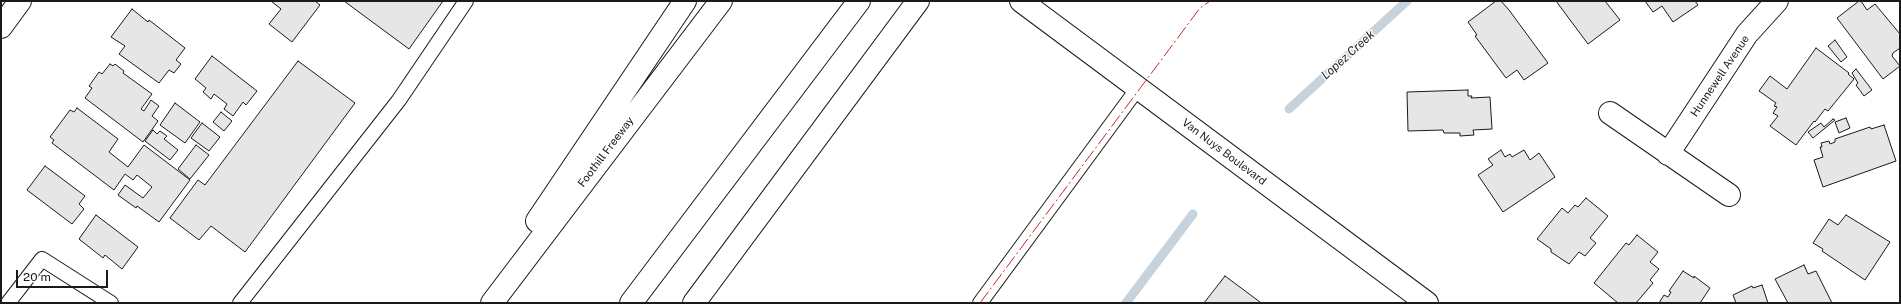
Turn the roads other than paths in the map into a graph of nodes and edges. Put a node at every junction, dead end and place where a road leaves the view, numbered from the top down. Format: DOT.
graph roads {
  1 [pos="20,1"];
  2 [pos="466,1"];
  3 [pos="685,1"];
  4 [pos="721,1"];
  5 [pos="918,1"];
  6 [pos="1021,1"];
  7 [pos="1777,1"];
  8 [pos="858,2"];
  9 [pos="1,27"];
  10 [pos="1138,88"];
  11 [pos="1610,113"];
  12 [pos="1668,154"];
  13 [pos="1729,195"];
  14 [pos="8,303"];
  15 [pos="111,303"];
  16 [pos="240,303"];
  17 [pos="482,303"];
  18 [pos="492,303"];
  19 [pos="631,303"];
  20 [pos="694,303"];
  21 [pos="980,303"];
  22 [pos="1426,303"];
  1 -- 9 [label="main road"];
  2 -- 16 [label="lane"];
  3 -- 17 [label="main road"];
  4 -- 18 [label="main road, Foothill Freeway"];
  5 -- 20 [label="main road"];
  6 -- 10 [label="main road, Van Nuys Boulevard"];
  7 -- 12 [label="main road, Hunnewell Avenue"];
  8 -- 19 [label="main road"];
  10 -- 21 [label="lane"];
  10 -- 22 [label="main road, Van Nuys Boulevard"];
  11 -- 12 [label="main road"];
  12 -- 13 [label="main road"];
  14 -- 15 [label="lane"];
}
